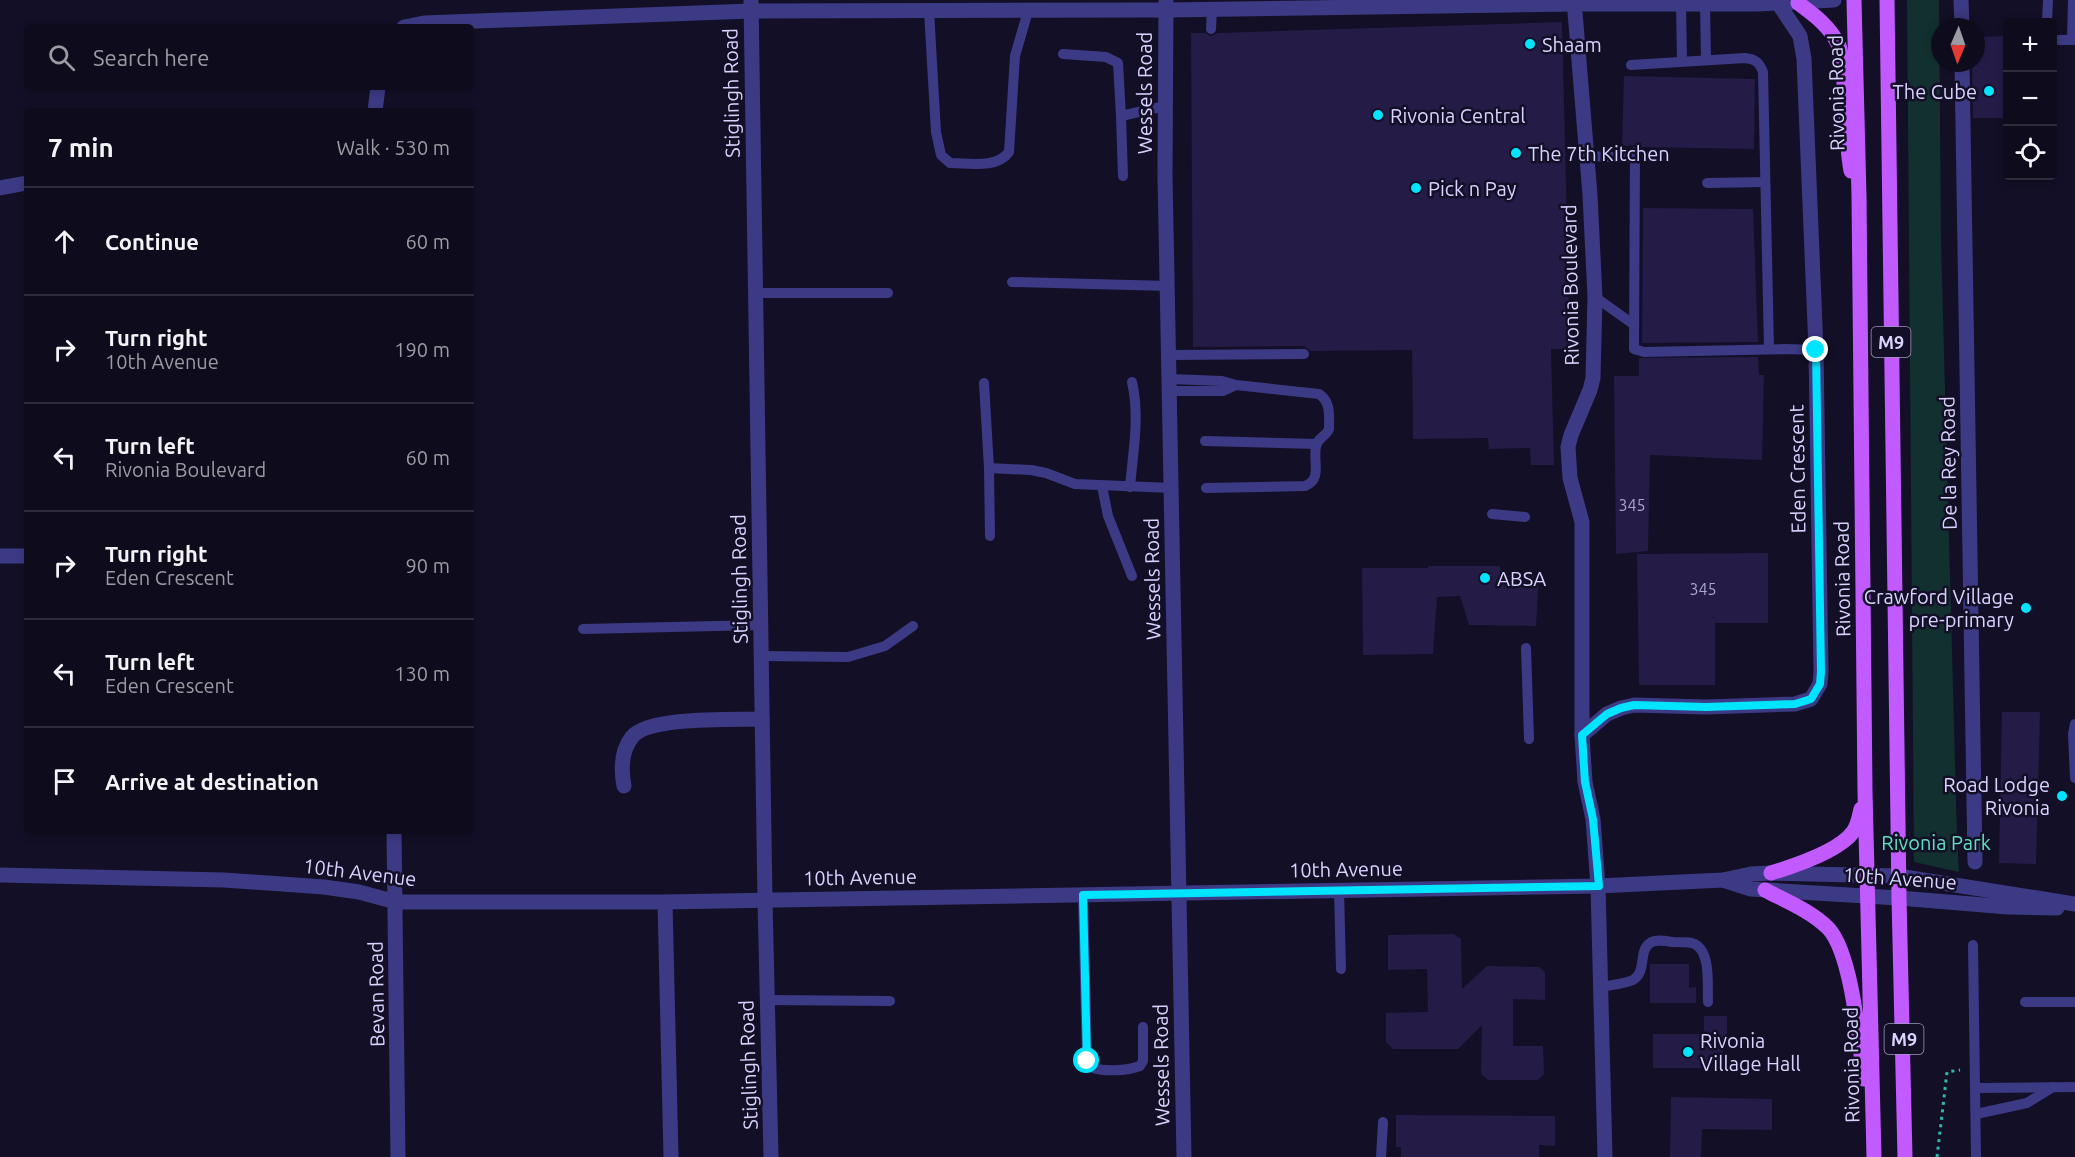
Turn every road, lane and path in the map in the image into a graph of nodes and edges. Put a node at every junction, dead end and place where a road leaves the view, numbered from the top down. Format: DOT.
graph roads {
  1 [pos="1834,0"];
  2 [pos="1854,0"];
  3 [pos="1887,0"];
  4 [pos="1961,0"];
  5 [pos="1971,0"];
  6 [pos="2048,0"];
  7 [pos="2073,0"];
  8 [pos="1575,2"];
  9 [pos="1758,2"];
  10 [pos="1777,2"];
  11 [pos="1803,2"];
  12 [pos="1681,4"];
  13 [pos="1705,4"];
  14 [pos="1057,5"];
  15 [pos="1166,5"];
  16 [pos="751,6"];
  17 [pos="1212,8"];
  18 [pos="929,11"];
  19 [pos="1028,11"];
  20 [pos="1962,18"];
  21 [pos="2047,18"];
  22 [pos="419,24"];
  23 [pos="1211,30"];
  24 [pos="2057,40"];
  25 [pos="2074,40"];
  26 [pos="1063,54"];
  27 [pos="1706,60"];
  28 [pos="1682,61"];
  29 [pos="1631,65"];
  30 [pos="1962,72"];
  31 [pos="378,90"];
  32 [pos="1165,106"];
  33 [pos="375,108"];
  34 [pos="1121,116"];
  35 [pos="1587,156"];
  36 [pos="1123,176"];
  37 [pos="1765,182"];
  38 [pos="1707,183"];
  39 [pos="24,184"];
  40 [pos="0,188"];
  41 [pos="1859,196"];
  42 [pos="1012,282"];
  43 [pos="1168,286"];
  44 [pos="756,293"];
  45 [pos="888,293"];
  46 [pos="1595,297"];
  47 [pos="1633,324"];
  48 [pos="1769,349"];
  49 [pos="1816,350"];
  50 [pos="1304,354"];
  51 [pos="1170,355"];
  52 [pos="1132,382"];
  53 [pos="984,383"];
  54 [pos="1170,385"];
  55 [pos="1205,441"];
  56 [pos="1317,444"];
  57 [pos="989,468"];
  58 [pos="1102,486"];
  59 [pos="1130,487"];
  60 [pos="1172,488"];
  61 [pos="1206,488"];
  62 [pos="1492,514"];
  63 [pos="1525,517"];
  64 [pos="990,536"];
  65 [pos="0,556"];
  66 [pos="24,556"];
  67 [pos="1132,576"];
  68 [pos="761,625"];
  69 [pos="913,626"];
  70 [pos="583,629"];
  71 [pos="1526,648"];
  72 [pos="762,656"];
  73 [pos="762,719"];
  74 [pos="2075,724"];
  75 [pos="1582,735"];
  76 [pos="1529,739"];
  77 [pos="2075,778"];
  78 [pos="624,786"];
  79 [pos="1865,791"];
  80 [pos="394,834"];
  81 [pos="1975,862"];
  82 [pos="1771,873"];
  83 [pos="0,875"];
  84 [pos="1867,875"];
  85 [pos="1898,876"];
  86 [pos="1723,880"];
  87 [pos="1599,886"];
  88 [pos="1339,890"];
  89 [pos="1765,890"];
  90 [pos="1178,893"];
  91 [pos="1083,895"];
  92 [pos="1867,896"];
  93 [pos="1899,898"];
  94 [pos="765,900"];
  95 [pos="396,902"];
  96 [pos="665,902"];
  97 [pos="2075,906"];
  98 [pos="1973,945"];
  99 [pos="1341,969"];
  100 [pos="1601,987"];
  101 [pos="767,1000"];
  102 [pos="890,1001"];
  103 [pos="1708,1002"];
  104 [pos="2025,1002"];
  105 [pos="2075,1002"];
  106 [pos="1143,1027"];
  107 [pos="1976,1070"];
  108 [pos="2053,1087"];
  109 [pos="2075,1087"];
  110 [pos="1976,1088"];
  111 [pos="1976,1114"];
  112 [pos="1383,1122"];
  113 [pos="1874,1141"];
  114 [pos="398,1157"];
  115 [pos="671,1157"];
  116 [pos="771,1157"];
  117 [pos="1184,1157"];
  118 [pos="1381,1157"];
  119 [pos="1605,1157"];
  120 [pos="1874,1157"];
  121 [pos="1905,1157"];
  122 [pos="1937,1157"];
  123 [pos="1976,1157"];
  1 -- 11 [label="street"];
  2 -- 41 [label="main road, Rivonia Road / M9"];
  3 -- 85 [label="main road, M9"];
  4 -- 5 [label="street"];
  4 -- 20 [label="street"];
  6 -- 21 [label="lane"];
  7 -- 25 [label="lane"];
  8 -- 12 [label="street"];
  8 -- 17 [label="street"];
  8 -- 35 [label="street, Rivonia Boulevard"];
  9 -- 10 [label="street"];
  9 -- 13 [label="street"];
  10 -- 11 [label="street"];
  10 -- 49 [label="street, Eden Crescent"];
  11 -- 41 [label="main road"];
  12 -- 13 [label="street"];
  12 -- 28 [label="lane"];
  13 -- 27 [label="lane"];
  14 -- 15 [label="street"];
  14 -- 19 [label="street"];
  15 -- 17 [label="street"];
  15 -- 32 [label="street, Wessels Road"];
  16 -- 18 [label="street"];
  16 -- 22 [label="street"];
  16 -- 44 [label="street, Stiglingh Road"];
  17 -- 23 [label="lane"];
  18 -- 19 [label="street"];
  18 -- 19 [label="lane"];
  24 -- 25 [label="lane"];
  26 -- 34 [label="lane"];
  27 -- 28 [label="lane"];
  27 -- 37 [label="lane"];
  28 -- 29 [label="lane"];
  30 -- 81 [label="street, De la Rey Road"];
  31 -- 33 [label="street"];
  32 -- 34 [label="lane"];
  32 -- 43 [label="street, Wessels Road"];
  34 -- 36 [label="lane"];
  35 -- 46 [label="street, Rivonia Boulevard"];
  35 -- 47 [label="lane"];
  37 -- 38 [label="lane"];
  37 -- 48 [label="lane"];
  39 -- 40 [label="street"];
  41 -- 79 [label="main road, Rivonia Road / M9"];
  42 -- 43 [label="lane"];
  43 -- 51 [label="street, Wessels Road"];
  44 -- 45 [label="lane"];
  44 -- 68 [label="street, Stiglingh Road"];
  46 -- 47 [label="lane"];
  46 -- 75 [label="street, Rivonia Boulevard"];
  47 -- 48 [label="lane"];
  48 -- 49 [label="lane"];
  49 -- 75 [label="street, Eden Crescent"];
  50 -- 51 [label="lane"];
  51 -- 54 [label="street, Wessels Road"];
  52 -- 59 [label="lane"];
  53 -- 57 [label="lane"];
  54 -- 56 [label="lane"];
  54 -- 60 [label="street, Wessels Road"];
  55 -- 56 [label="lane"];
  56 -- 61 [label="lane"];
  57 -- 58 [label="lane"];
  57 -- 64 [label="lane"];
  58 -- 59 [label="lane"];
  58 -- 67 [label="lane"];
  59 -- 60 [label="lane"];
  60 -- 90 [label="street, Wessels Road"];
  62 -- 63 [label="lane"];
  65 -- 66 [label="street"];
  68 -- 70 [label="lane"];
  68 -- 72 [label="street, Stiglingh Road"];
  69 -- 72 [label="lane"];
  71 -- 76 [label="lane"];
  72 -- 73 [label="street, Stiglingh Road"];
  73 -- 78 [label="street"];
  73 -- 94 [label="street, Stiglingh Road"];
  74 -- 77 [label="lane"];
  75 -- 87 [label="street, Rivonia Boulevard"];
  79 -- 82 [label="main road"];
  79 -- 84 [label="main road, Rivonia Road / M9"];
  80 -- 95 [label="street, Bevan Road"];
  82 -- 84 [label="street, 10th Avenue"];
  82 -- 86 [label="street, 10th Avenue"];
  83 -- 95 [label="street, 10th Avenue"];
  84 -- 85 [label="street, 10th Avenue"];
  84 -- 92 [label="main road, Rivonia Road / M9"];
  85 -- 93 [label="main road, M9"];
  85 -- 97 [label="street, 10th Avenue"];
  86 -- 87 [label="street, 10th Avenue"];
  86 -- 89 [label="street, 10th Avenue"];
  87 -- 88 [label="street, 10th Avenue"];
  87 -- 100 [label="street, Rivonia Boulevard"];
  88 -- 90 [label="street, 10th Avenue"];
  88 -- 99 [label="lane"];
  89 -- 92 [label="street, 10th Avenue"];
  89 -- 113 [label="main road"];
  90 -- 91 [label="street, 10th Avenue"];
  90 -- 117 [label="street, Wessels Road"];
  91 -- 94 [label="street, 10th Avenue"];
  91 -- 106 [label="lane"];
  92 -- 93 [label="street, 10th Avenue"];
  92 -- 113 [label="main road, Rivonia Road / M9"];
  93 -- 97 [label="street, 10th Avenue"];
  93 -- 121 [label="main road, M9"];
  94 -- 96 [label="street, 10th Avenue"];
  94 -- 101 [label="street, Stiglingh Road"];
  95 -- 96 [label="street, 10th Avenue"];
  95 -- 114 [label="street, Bevan Road"];
  96 -- 115 [label="street"];
  98 -- 107 [label="lane"];
  100 -- 103 [label="lane"];
  100 -- 119 [label="street, Rivonia Boulevard"];
  101 -- 102 [label="lane"];
  101 -- 116 [label="street, Stiglingh Road"];
  104 -- 105 [label="lane"];
  107 -- 110 [label="lane"];
  107 -- 122 [label="path"];
  108 -- 109 [label="lane"];
  108 -- 110 [label="lane"];
  108 -- 111 [label="lane"];
  110 -- 111 [label="lane"];
  111 -- 123 [label="lane"];
  112 -- 118 [label="lane"];
  113 -- 120 [label="main road, Rivonia Road / M9"];
}
